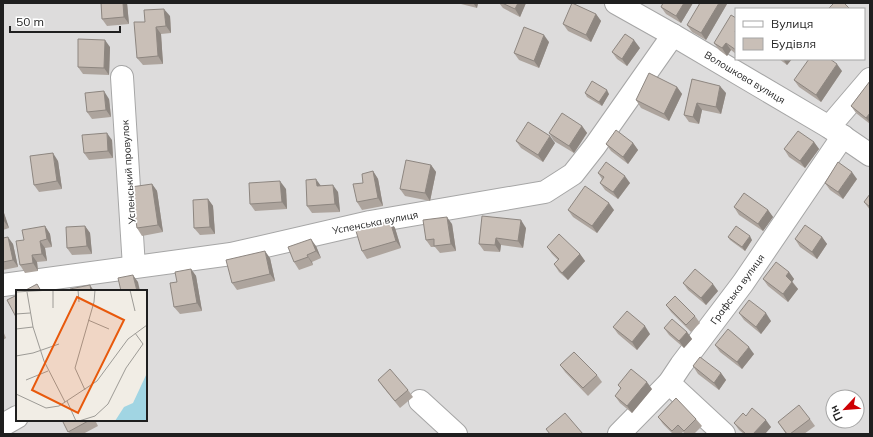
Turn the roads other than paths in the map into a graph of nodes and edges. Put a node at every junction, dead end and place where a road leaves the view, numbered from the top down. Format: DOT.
graph roads {
  1 [pos="616,3"];
  2 [pos="673,34"];
  3 [pos="122,77"];
  4 [pos="870,79"];
  5 [pos="836,132"];
  6 [pos="870,156"];
  7 [pos="134,267"];
  8 [pos="3,285"];
  9 [pos="669,383"];
  10 [pos="420,401"];
  11 [pos="16,418"];
  12 [pos="3,425"];
  13 [pos="456,434"];
  14 [pos="619,434"];
  15 [pos="724,434"];
  1 -- 2 [label="street, Волошкова вулиця"];
  2 -- 5 [label="street, Волошкова вулиця"];
  2 -- 7 [label="street, Успенська вулиця"];
  3 -- 7 [label="street, Успенський провулок"];
  4 -- 5 [label="street, Графська вулиця"];
  5 -- 6 [label="street, Волошкова вулиця"];
  5 -- 9 [label="street, Графська вулиця"];
  7 -- 8 [label="street, Успенська вулиця"];
  9 -- 14 [label="street, Графська вулиця"];
  9 -- 15 [label="street"];
  10 -- 13 [label="street"];
  11 -- 12 [label="street"];
}
